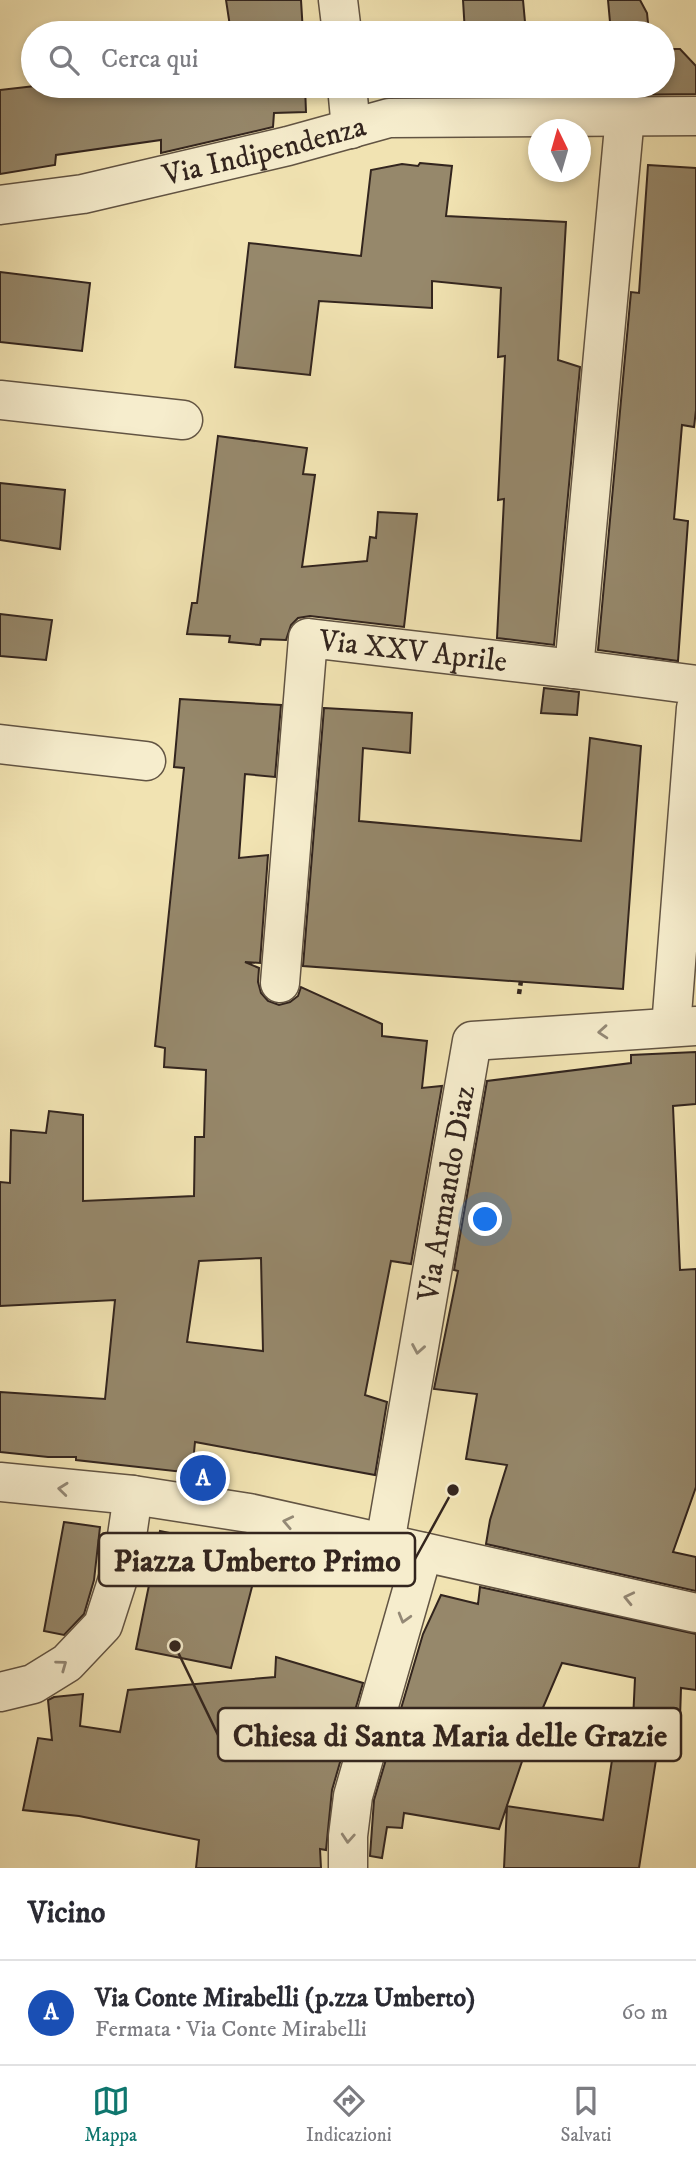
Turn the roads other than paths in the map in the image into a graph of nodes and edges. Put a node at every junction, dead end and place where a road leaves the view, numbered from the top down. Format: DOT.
graph roads {
  1 [pos="338,0"];
  2 [pos="341,21"];
  3 [pos="348,98"];
  4 [pos="625,116"];
  5 [pos="696,116"];
  6 [pos="351,129"];
  7 [pos="0,205"];
  8 [pos="0,400"];
  9 [pos="183,420"];
  10 [pos="574,668"];
  11 [pos="696,685"];
  12 [pos="696,708"];
  13 [pos="0,744"];
  14 [pos="146,761"];
  15 [pos="693,783"];
  16 [pos="280,983"];
  17 [pos="684,1026"];
  18 [pos="0,1482"];
  19 [pos="133,1495"];
  20 [pos="385,1542"];
  21 [pos="423,1552"];
  22 [pos="696,1613"];
  23 [pos="0,1692"];
  24 [pos="348,1868"];
  1 -- 2 [label="street"];
  3 -- 6 [label="street"];
  4 -- 5 [label="street, Via Indipendenza"];
  4 -- 6 [label="street, Via Indipendenza"];
  4 -- 10 [label="street"];
  6 -- 7 [label="street, Via Indipendenza"];
  8 -- 9 [label="street"];
  10 -- 11 [label="street, Via XXV Aprile"];
  10 -- 16 [label="street, Via XXV Aprile"];
  12 -- 15 [label="street"];
  13 -- 14 [label="street"];
  15 -- 17 [label="street"];
  17 -- 20 [label="street, Via Armando Diaz, one-way"];
  19 -- 18 [label="street, one-way"];
  20 -- 19 [label="street, one-way"];
  23 -- 19 [label="street, one-way"];
  20 -- 21 [label="street"];
  22 -- 21 [label="street, one-way"];
  21 -- 24 [label="street, one-way"];
}
